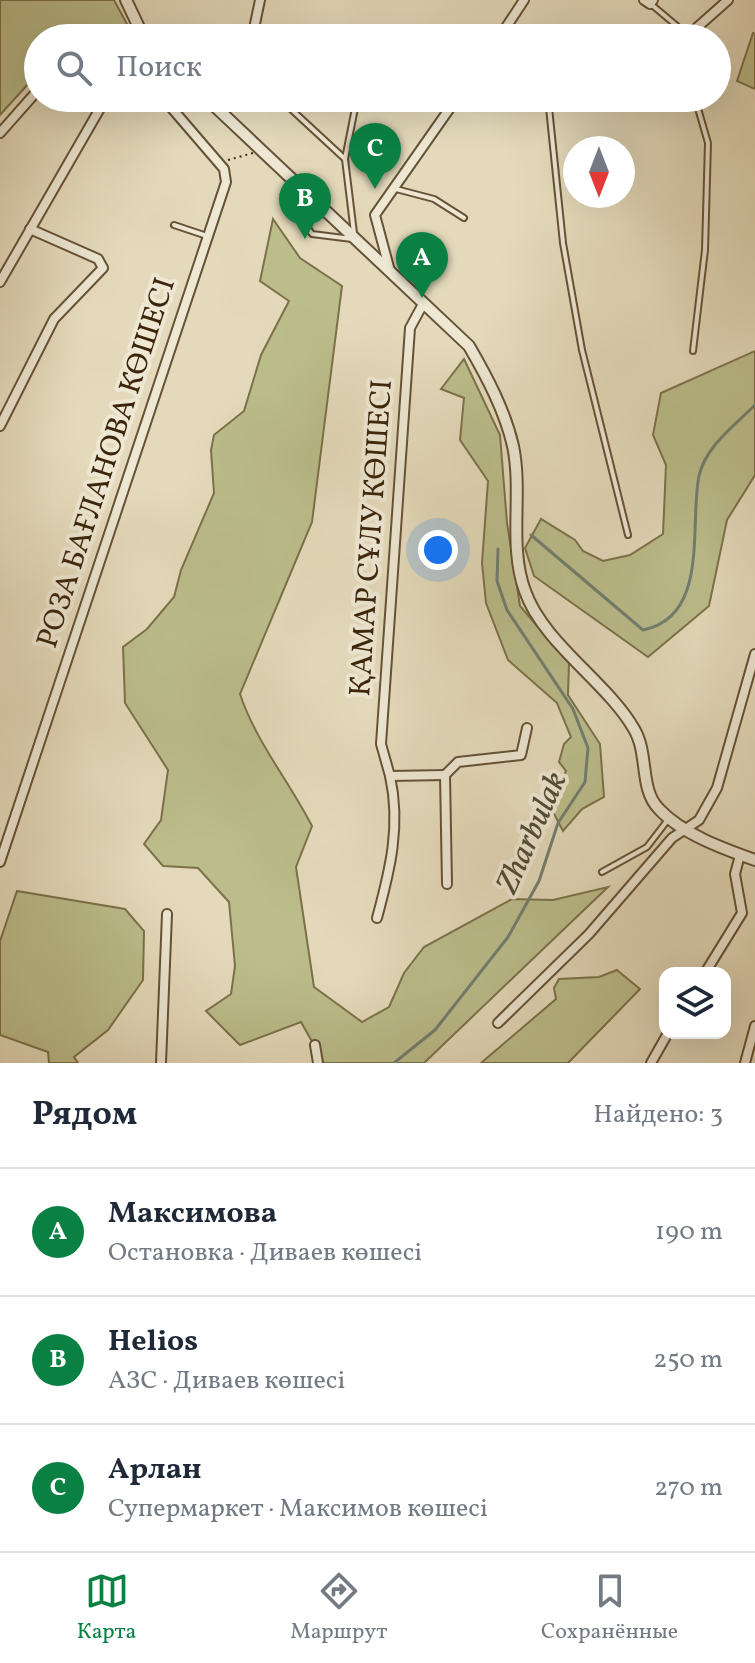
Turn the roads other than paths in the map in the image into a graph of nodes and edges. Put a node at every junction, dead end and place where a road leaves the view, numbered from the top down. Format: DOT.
graph roads {
  1 [pos="126,0"];
  2 [pos="260,0"];
  3 [pos="524,0"];
  4 [pos="728,0"];
  5 [pos="649,1"];
  6 [pos="137,24"];
  7 [pos="255,24"];
  8 [pos="508,24"];
  9 [pos="675,24"];
  10 [pos="701,24"];
  11 [pos="24,106"];
  12 [pos="98,112"];
  13 [pos="175,112"];
  14 [pos="225,112"];
  15 [pos="294,112"];
  16 [pos="354,112"];
  17 [pos="447,112"];
  18 [pos="549,112"];
  19 [pos="699,112"];
  20 [pos="0,133"];
  21 [pos="345,159"];
  22 [pos="299,187"];
  23 [pos="394,188"];
  24 [pos="464,218"];
  25 [pos="174,225"];
  26 [pos="30,229"];
  27 [pos="207,236"];
  28 [pos="354,240"];
  29 [pos="392,275"];
  30 [pos="0,282"];
  31 [pos="423,304"];
  32 [pos="693,351"];
  33 [pos="0,426"];
  34 [pos="628,535"];
  35 [pos="755,654"];
  36 [pos="527,728"];
  37 [pos="445,775"];
  38 [pos="390,776"];
  39 [pos="669,819"];
  40 [pos="686,829"];
  41 [pos="740,855"];
  42 [pos="755,860"];
  43 [pos="0,862"];
  44 [pos="602,872"];
  45 [pos="447,884"];
  46 [pos="167,914"];
  47 [pos="377,918"];
  48 [pos="709,967"];
  49 [pos="498,1023"];
  50 [pos="755,1026"];
  51 [pos="665,1039"];
  52 [pos="315,1045"];
  53 [pos="161,1063"];
  54 [pos="318,1063"];
  55 [pos="651,1063"];
  56 [pos="745,1063"];
  1 -- 6 [label="street"];
  2 -- 7 [label="street"];
  3 -- 8 [label="street"];
  4 -- 10 [label="street"];
  5 -- 9 [label="lane"];
  11 -- 20 [label="street"];
  12 -- 26 [label="street"];
  13 -- 27 [label="street, РОЗА БАҒЛАНОВА КӨШЕСІ"];
  14 -- 22 [label="street"];
  15 -- 21 [label="lane"];
  16 -- 21 [label="lane"];
  17 -- 23 [label="street"];
  18 -- 34 [label="lane"];
  19 -- 32 [label="lane"];
  21 -- 28 [label="lane"];
  22 -- 28 [label="street"];
  22 -- 28 [label="lane"];
  23 -- 24 [label="lane"];
  23 -- 29 [label="street"];
  25 -- 27 [label="lane"];
  26 -- 30 [label="street"];
  26 -- 33 [label="street"];
  27 -- 43 [label="street, РОЗА БАҒЛАНОВА КӨШЕСІ"];
  28 -- 29 [label="street"];
  29 -- 31 [label="street"];
  31 -- 38 [label="street, ҚАМАР СҰЛУ КӨШЕСІ"];
  31 -- 39 [label="street"];
  35 -- 40 [label="street"];
  36 -- 37 [label="street"];
  37 -- 38 [label="street"];
  37 -- 45 [label="street"];
  38 -- 47 [label="street, ҚАМАР СҰЛУ КӨШЕСІ"];
  39 -- 40 [label="street"];
  39 -- 44 [label="lane"];
  40 -- 41 [label="street"];
  40 -- 49 [label="street"];
  41 -- 42 [label="street"];
  41 -- 48 [label="street"];
  46 -- 53 [label="street"];
  50 -- 56 [label="street"];
  51 -- 55 [label="street"];
  52 -- 54 [label="street"];
}
